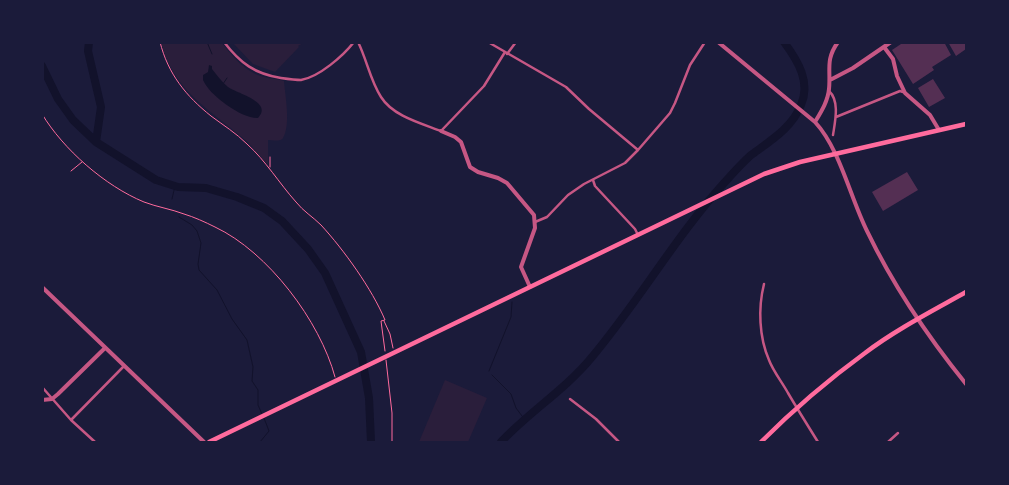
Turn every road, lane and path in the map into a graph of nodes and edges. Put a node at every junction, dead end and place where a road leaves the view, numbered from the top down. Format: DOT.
graph roads {
  1 [pos="160,42"];
  2 [pos="224,42"];
  3 [pos="356,42"];
  4 [pos="488,42"];
  5 [pos="516,42"];
  6 [pos="705,42"];
  7 [pos="718,42"];
  8 [pos="838,42"];
  9 [pos="891,42"];
  10 [pos="884,47"];
  11 [pos="506,53"];
  12 [pos="830,80"];
  13 [pos="829,91"];
  14 [pos="905,92"];
  15 [pos="42,114"];
  16 [pos="836,117"];
  17 [pos="814,122"];
  18 [pos="966,124"];
  19 [pos="441,130"];
  20 [pos="939,130"];
  21 [pos="833,135"];
  22 [pos="638,150"];
  23 [pos="835,154"];
  24 [pos="270,157"];
  25 [pos="83,161"];
  26 [pos="270,169"];
  27 [pos="71,171"];
  28 [pos="593,180"];
  29 [pos="535,222"];
  30 [pos="638,235"];
  31 [pos="764,284"];
  32 [pos="42,287"];
  33 [pos="530,287"];
  34 [pos="966,292"];
  35 [pos="918,319"];
  36 [pos="384,320"];
  37 [pos="105,348"];
  38 [pos="393,348"];
  39 [pos="385,351"];
  40 [pos="386,360"];
  41 [pos="124,366"];
  42 [pos="336,378"];
  43 [pos="966,384"];
  44 [pos="42,387"];
  45 [pos="52,398"];
  46 [pos="570,399"];
  47 [pos="42,400"];
  48 [pos="797,408"];
  49 [pos="71,420"];
  50 [pos="898,433"];
  51 [pos="95,442"];
  52 [pos="204,442"];
  53 [pos="209,442"];
  54 [pos="392,442"];
  55 [pos="619,442"];
  56 [pos="761,442"];
  57 [pos="818,442"];
  58 [pos="888,442"];
  1 -- 26 [label="path"];
  2 -- 3 [label="street"];
  3 -- 19 [label="street"];
  4 -- 11 [label="street"];
  5 -- 11 [label="street"];
  6 -- 22 [label="street"];
  7 -- 17 [label="street"];
  8 -- 12 [label="street"];
  9 -- 10 [label="street"];
  10 -- 12 [label="street"];
  10 -- 14 [label="street"];
  11 -- 19 [label="street"];
  11 -- 22 [label="street"];
  12 -- 13 [label="street"];
  13 -- 16 [label="street"];
  13 -- 17 [label="street"];
  14 -- 16 [label="street"];
  14 -- 20 [label="street"];
  15 -- 25 [label="path"];
  16 -- 21 [label="street"];
  17 -- 23 [label="street"];
  18 -- 20 [label="main road"];
  19 -- 29 [label="street"];
  20 -- 23 [label="main road"];
  22 -- 28 [label="street"];
  23 -- 30 [label="main road"];
  23 -- 35 [label="street"];
  24 -- 26 [label="path"];
  25 -- 27 [label="path"];
  25 -- 42 [label="path"];
  26 -- 36 [label="path"];
  28 -- 29 [label="street"];
  28 -- 30 [label="street"];
  29 -- 33 [label="street"];
  30 -- 33 [label="main road"];
  31 -- 48 [label="street"];
  32 -- 37 [label="street"];
  33 -- 42 [label="main road"];
  34 -- 35 [label="main road"];
  35 -- 43 [label="street"];
  35 -- 48 [label="main road"];
  36 -- 38 [label="path"];
  36 -- 39 [label="path"];
  37 -- 41 [label="street"];
  37 -- 45 [label="street"];
  40 -- 54 [label="path"];
  41 -- 49 [label="street"];
  41 -- 52 [label="street"];
  42 -- 53 [label="main road"];
  44 -- 45 [label="street"];
  45 -- 47 [label="street"];
  45 -- 49 [label="street"];
  46 -- 55 [label="street"];
  48 -- 56 [label="main road"];
  48 -- 57 [label="street"];
  49 -- 51 [label="street"];
  50 -- 58 [label="street"];
}
